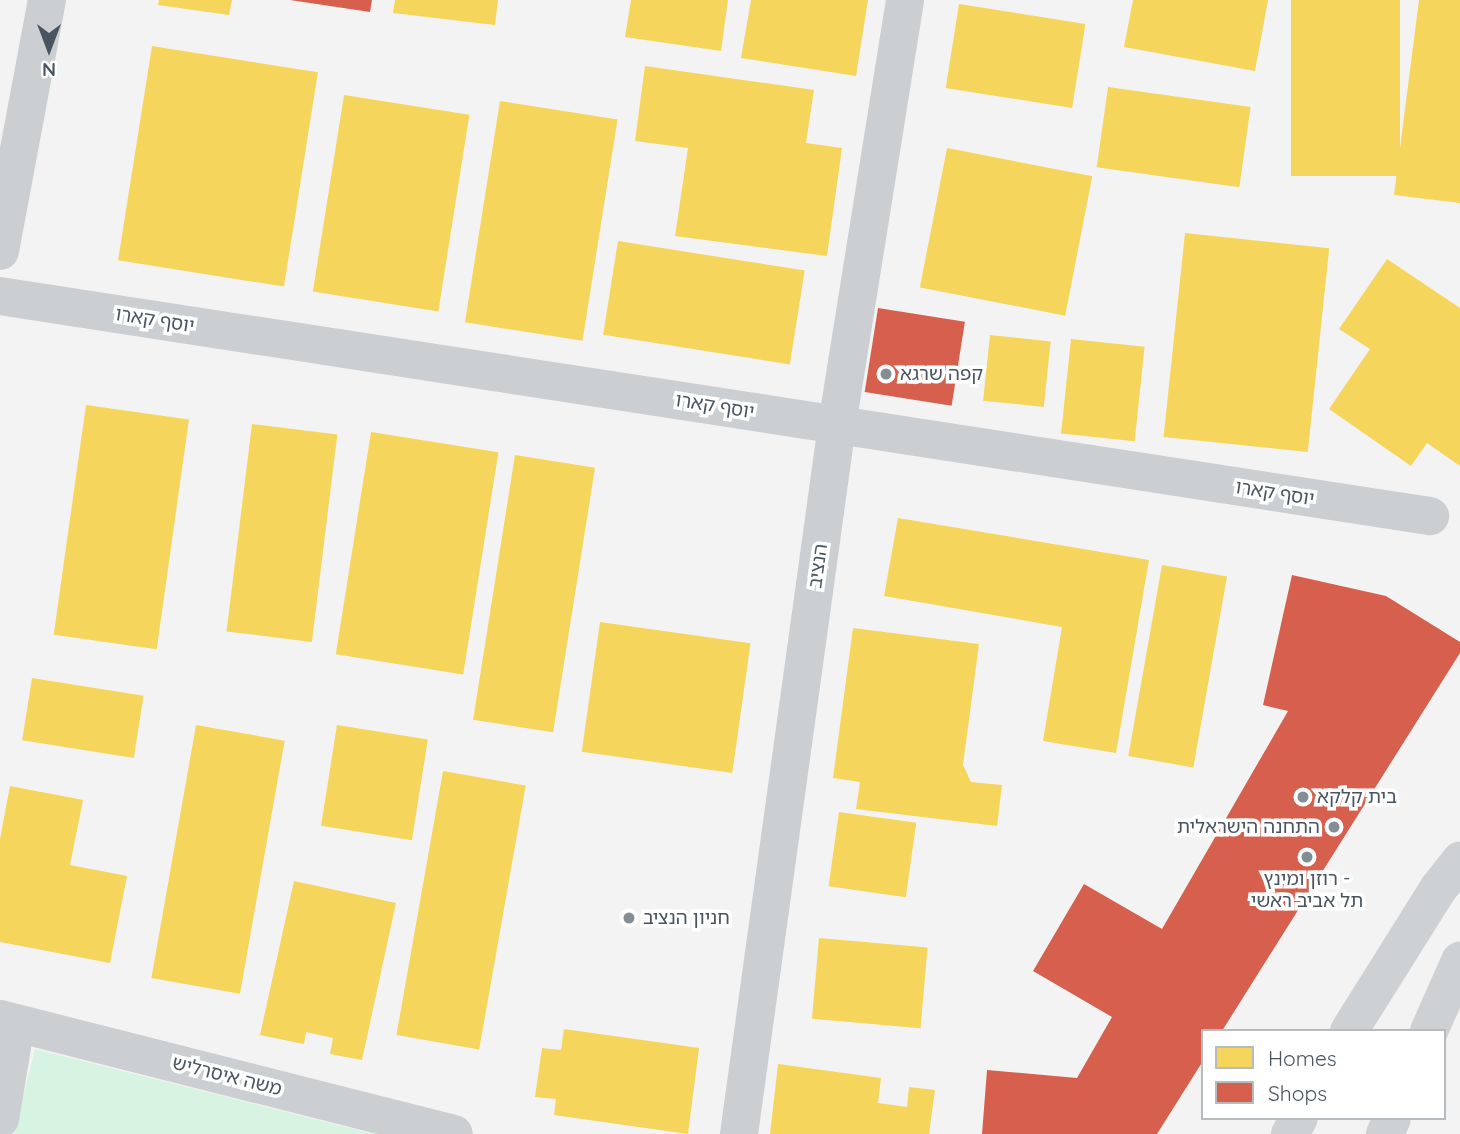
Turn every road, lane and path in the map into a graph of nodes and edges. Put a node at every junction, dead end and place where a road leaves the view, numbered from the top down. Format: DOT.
graph roads {
  1 [pos="47,0"];
  2 [pos="905,0"];
  3 [pos="0,251"];
  4 [pos="0,296"];
  5 [pos="837,425"];
  6 [pos="1430,516"];
  7 [pos="1460,861"];
  8 [pos="1460,961"];
  9 [pos="8,1021"];
  10 [pos="1350,1029"];
  11 [pos="1430,1029"];
  12 [pos="0,1118"];
  13 [pos="454,1134"];
  14 [pos="739,1134"];
  1 -- 3 [label="street"];
  2 -- 5 [label="street, הנציב"];
  4 -- 5 [label="street, יוסף קארו"];
  5 -- 6 [label="street, יוסף קארו"];
  5 -- 14 [label="street, הנציב"];
  7 -- 10 [label="main road"];
  8 -- 11 [label="main road"];
  9 -- 12 [label="street"];
  9 -- 13 [label="street, משה איסרליש"];
}
